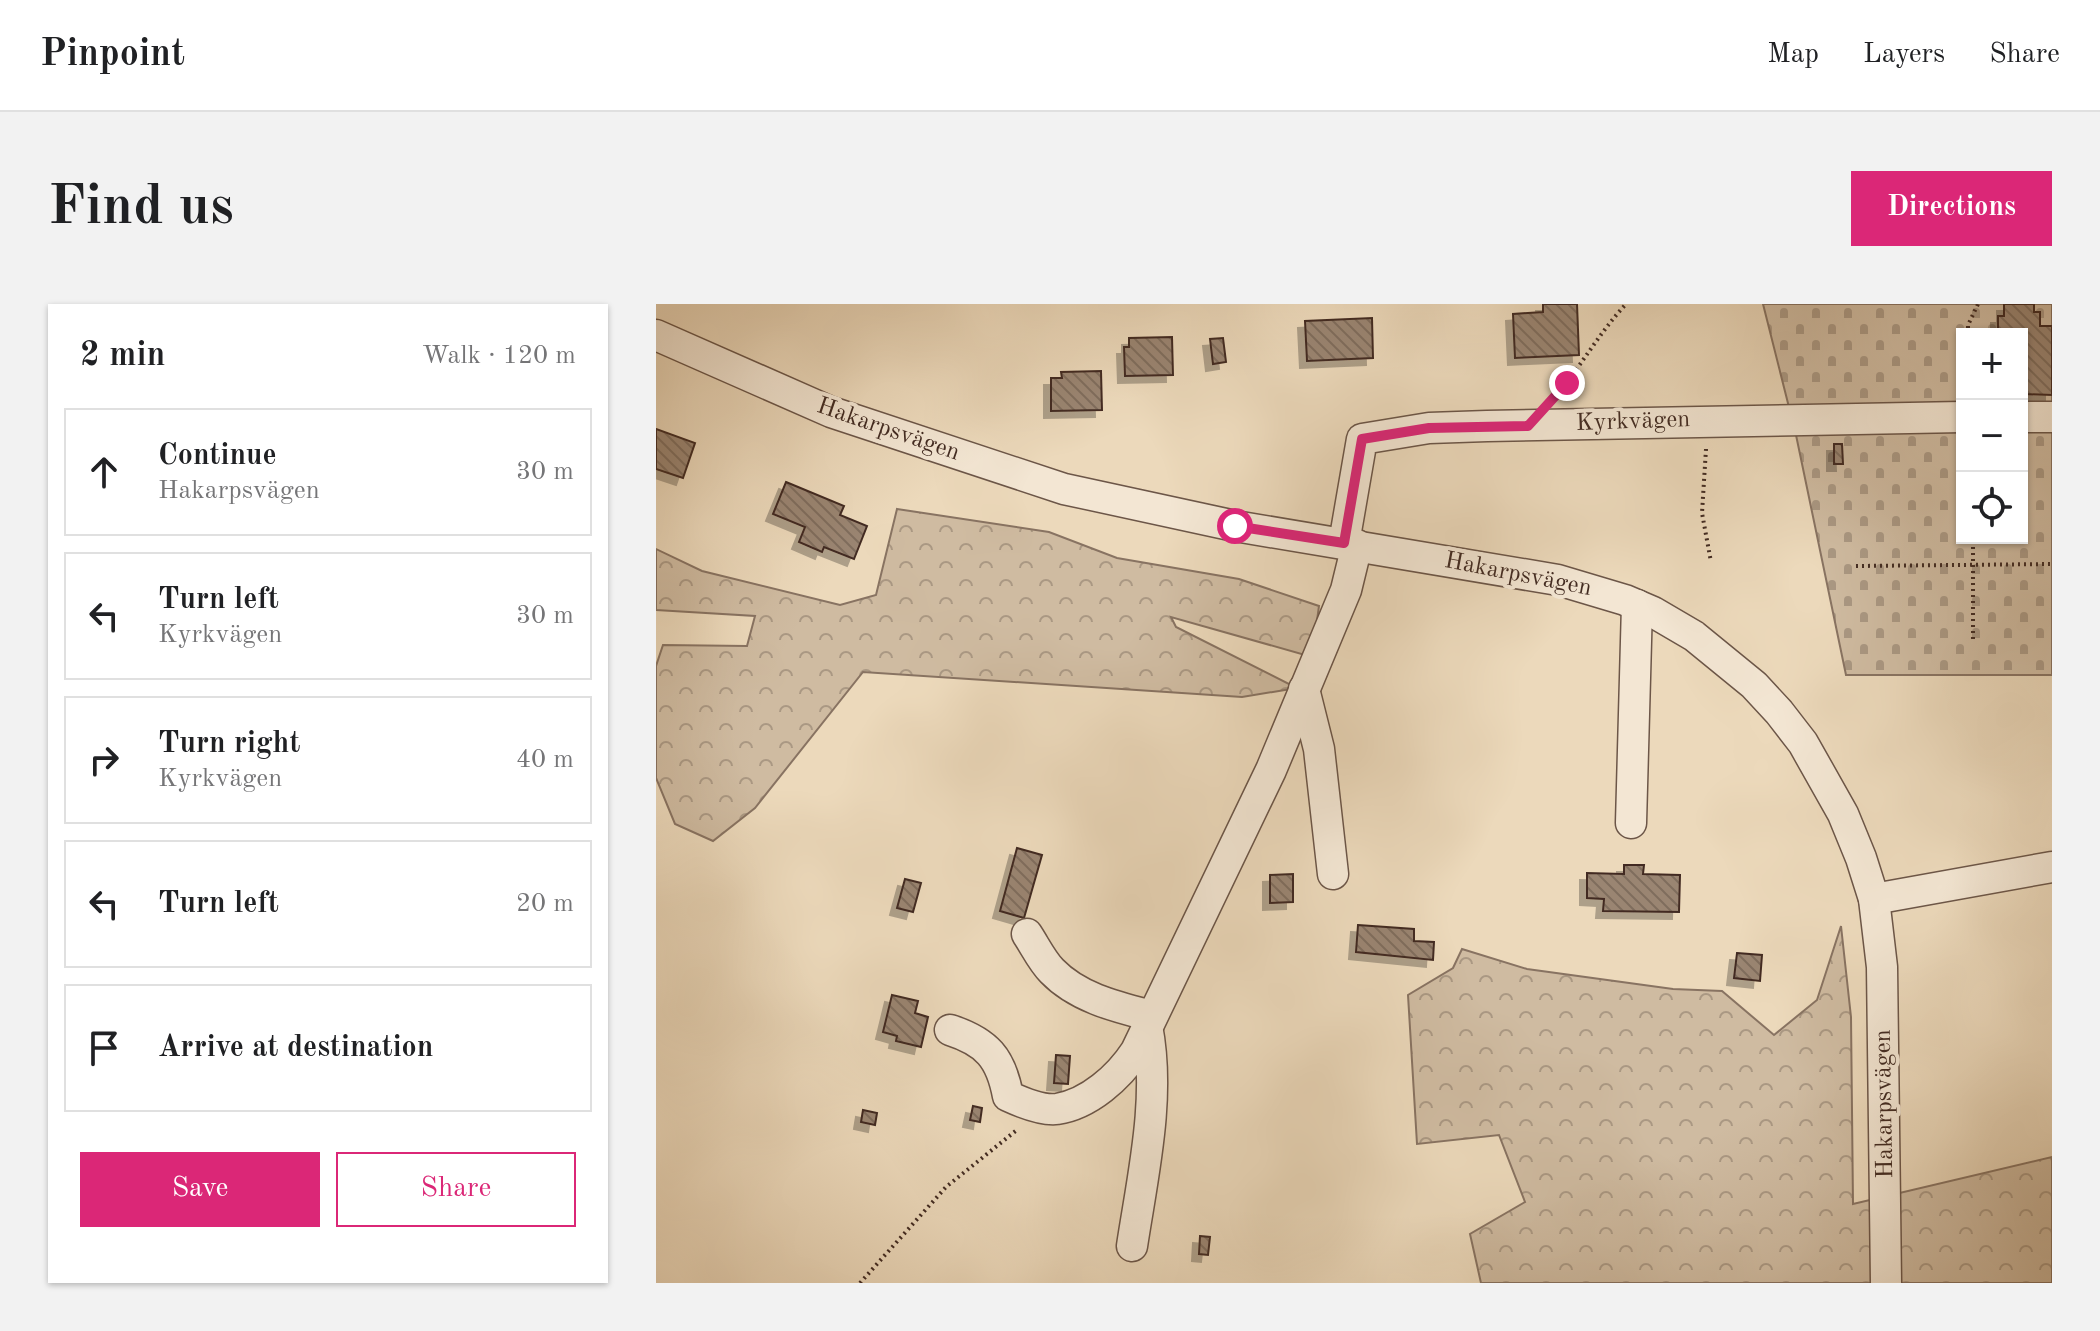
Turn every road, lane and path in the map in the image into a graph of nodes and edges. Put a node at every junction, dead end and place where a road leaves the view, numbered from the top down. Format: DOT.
graph roads {
  1 [pos="1626,304"];
  2 [pos="1978,304"];
  3 [pos="1968,328"];
  4 [pos="656,335"];
  5 [pos="1956,417"];
  6 [pos="2028,417"];
  7 [pos="2052,417"];
  8 [pos="1528,426"];
  9 [pos="1706,442"];
  10 [pos="1350,544"];
  11 [pos="1973,544"];
  12 [pos="1711,562"];
  13 [pos="2052,564"];
  14 [pos="1973,565"];
  15 [pos="1856,566"];
  16 [pos="1637,605"];
  17 [pos="1973,639"];
  18 [pos="1304,689"];
  19 [pos="1631,823"];
  20 [pos="2052,867"];
  21 [pos="1333,874"];
  22 [pos="1874,899"];
  23 [pos="1027,934"];
  24 [pos="1149,1021"];
  25 [pos="950,1030"];
  26 [pos="1055,1109"];
  27 [pos="1132,1246"];
  28 [pos="860,1283"];
  29 [pos="1886,1283"];
  1 -- 8 [label="path"];
  2 -- 3 [label="path"];
  4 -- 10 [label="street, Hakarpsvägen"];
  5 -- 8 [label="street, Kyrkvägen"];
  6 -- 7 [label="street"];
  8 -- 10 [label="street, Kyrkvägen"];
  9 -- 12 [label="path"];
  10 -- 16 [label="street, Hakarpsvägen"];
  10 -- 18 [label="street"];
  11 -- 14 [label="path"];
  13 -- 14 [label="path"];
  14 -- 15 [label="path"];
  14 -- 17 [label="path"];
  16 -- 19 [label="street"];
  16 -- 22 [label="street, Hakarpsvägen"];
  18 -- 21 [label="street"];
  18 -- 24 [label="street"];
  20 -- 22 [label="street"];
  22 -- 29 [label="street, Hakarpsvägen"];
  23 -- 24 [label="street"];
  24 -- 26 [label="street"];
  24 -- 27 [label="street"];
  25 -- 26 [label="street"];
  26 -- 28 [label="path"];
}
